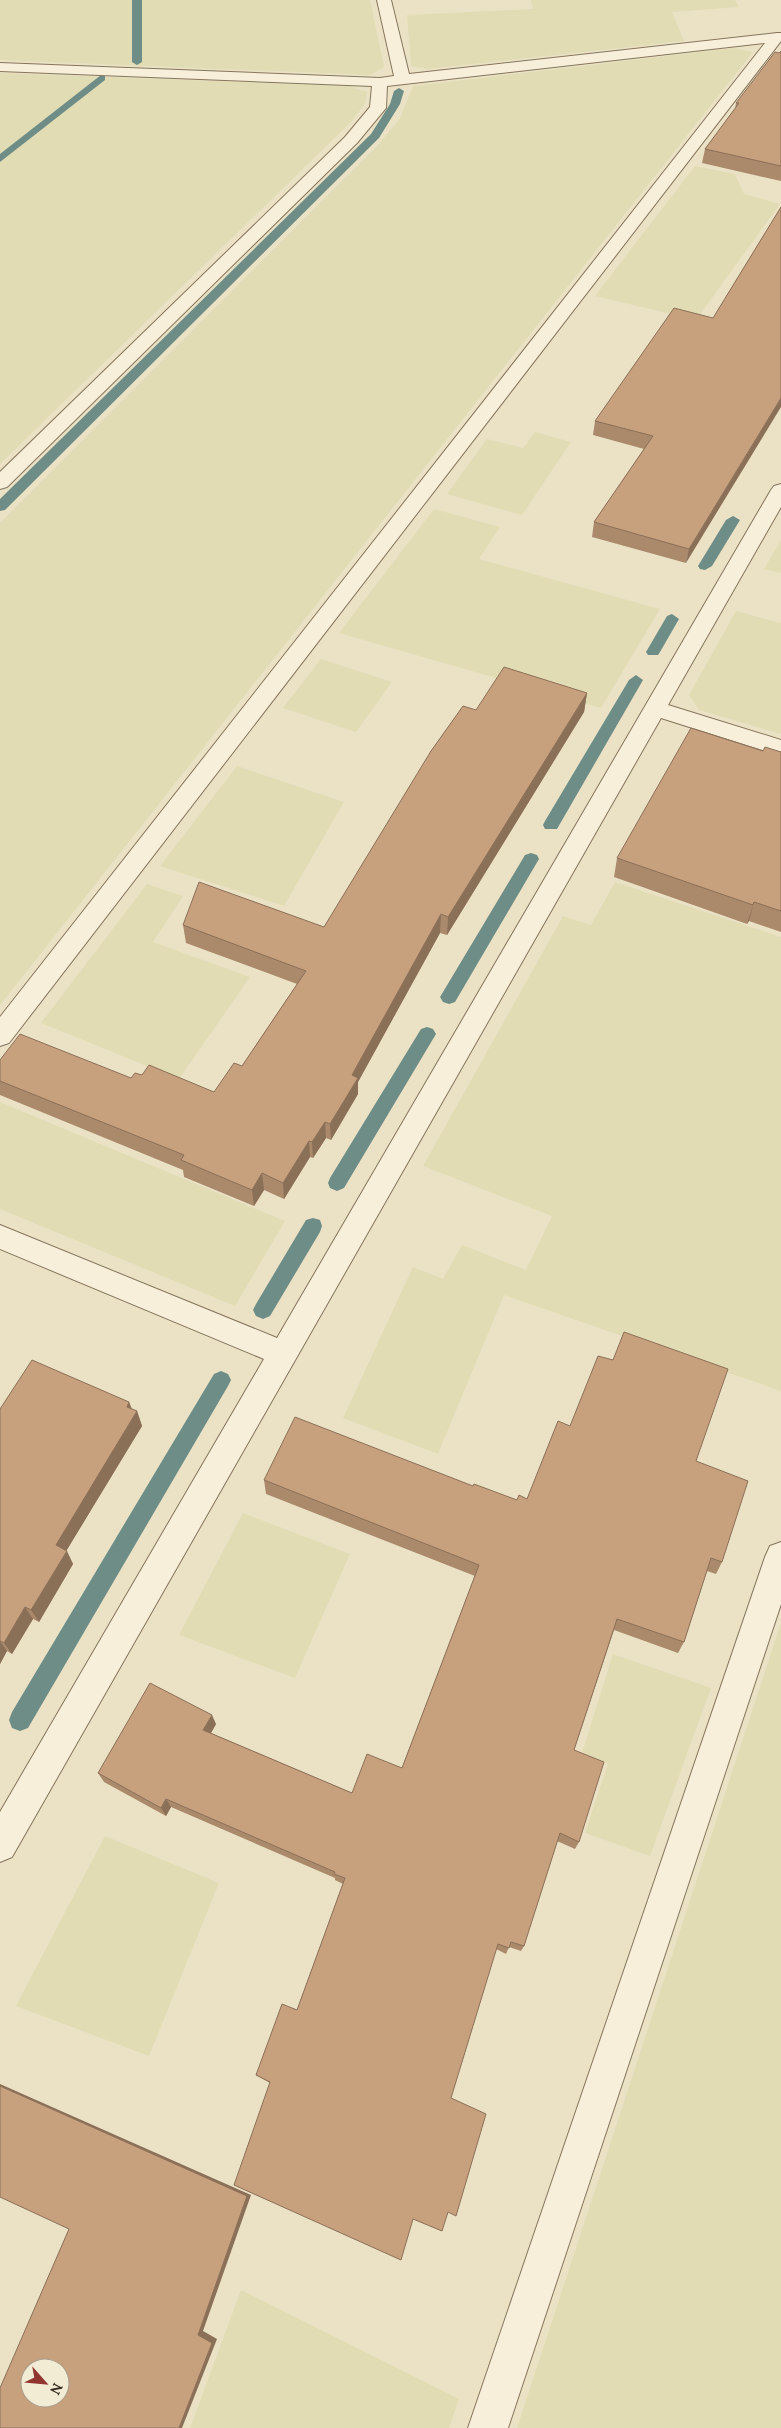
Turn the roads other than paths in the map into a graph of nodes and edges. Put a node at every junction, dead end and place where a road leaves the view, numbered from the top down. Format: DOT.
graph roads {
  1 [pos="384,0"];
  2 [pos="779,37"];
  3 [pos="0,67"];
  4 [pos="402,78"];
  5 [pos="380,82"];
  6 [pos="0,483"];
  7 [pos="781,490"];
  8 [pos="655,709"];
  9 [pos="781,748"];
  10 [pos="0,1036"];
  11 [pos="0,1237"];
  12 [pos="284,1354"];
  13 [pos="781,1557"];
  14 [pos="0,1845"];
  15 [pos="488,2428"];
  1 -- 4 [label="street"];
  2 -- 4 [label="street"];
  2 -- 10 [label="street"];
  3 -- 5 [label="street"];
  4 -- 5 [label="street"];
  5 -- 6 [label="street"];
  7 -- 8 [label="street"];
  8 -- 9 [label="street"];
  8 -- 12 [label="street"];
  11 -- 12 [label="street"];
  12 -- 14 [label="street"];
  13 -- 15 [label="street"];
}
